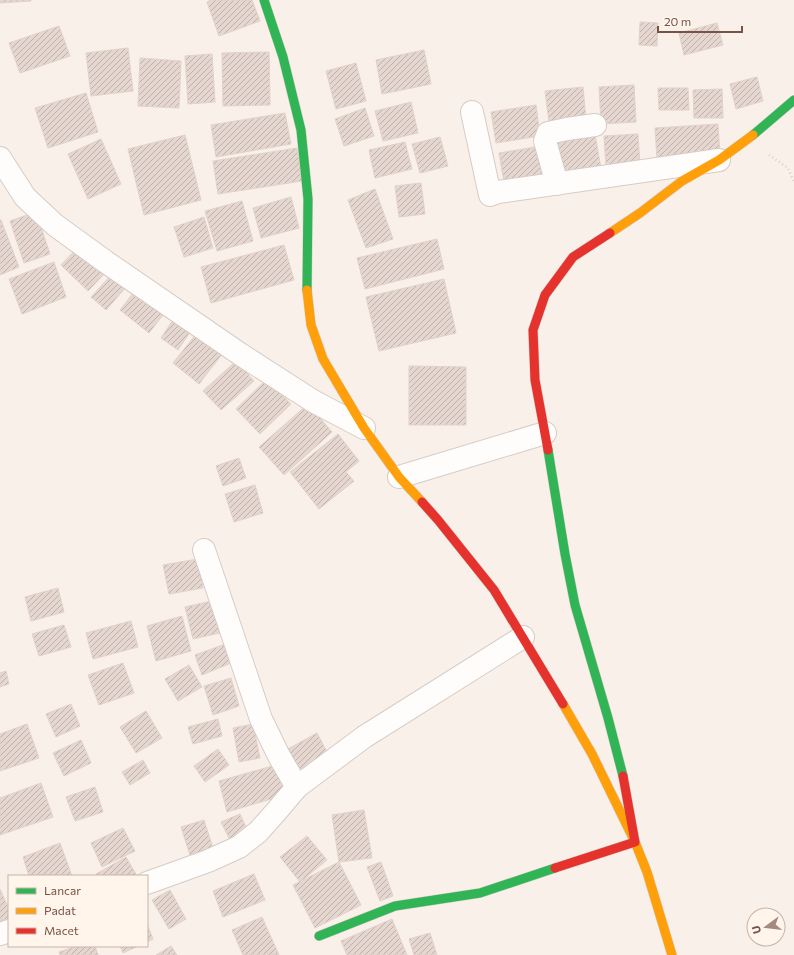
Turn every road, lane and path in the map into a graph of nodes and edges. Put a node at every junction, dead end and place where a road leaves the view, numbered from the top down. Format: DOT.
graph roads {
  1 [pos="264,0"];
  2 [pos="794,100"];
  3 [pos="472,112"];
  4 [pos="595,125"];
  5 [pos="756,133"];
  6 [pos="0,158"];
  7 [pos="719,160"];
  8 [pos="794,182"];
  9 [pos="557,184"];
  10 [pos="8,186"];
  11 [pos="364,428"];
  12 [pos="545,433"];
  13 [pos="399,477"];
  14 [pos="204,550"];
  15 [pos="523,637"];
  16 [pos="297,787"];
  17 [pos="635,842"];
  18 [pos="148,882"];
  19 [pos="319,936"];
  20 [pos="672,955"];
  1 -- 11 [label="street"];
  2 -- 5 [label="street"];
  3 -- 9 [label="street"];
  4 -- 9 [label="street"];
  5 -- 7 [label="street"];
  5 -- 8 [label="path"];
  6 -- 10 [label="street"];
  7 -- 9 [label="street"];
  7 -- 12 [label="street"];
  10 -- 11 [label="street"];
  11 -- 13 [label="street"];
  12 -- 13 [label="street"];
  12 -- 17 [label="street"];
  13 -- 15 [label="street"];
  14 -- 16 [label="street"];
  15 -- 16 [label="street"];
  15 -- 17 [label="street"];
  16 -- 18 [label="street"];
  17 -- 19 [label="street"];
  17 -- 20 [label="street"];
}
